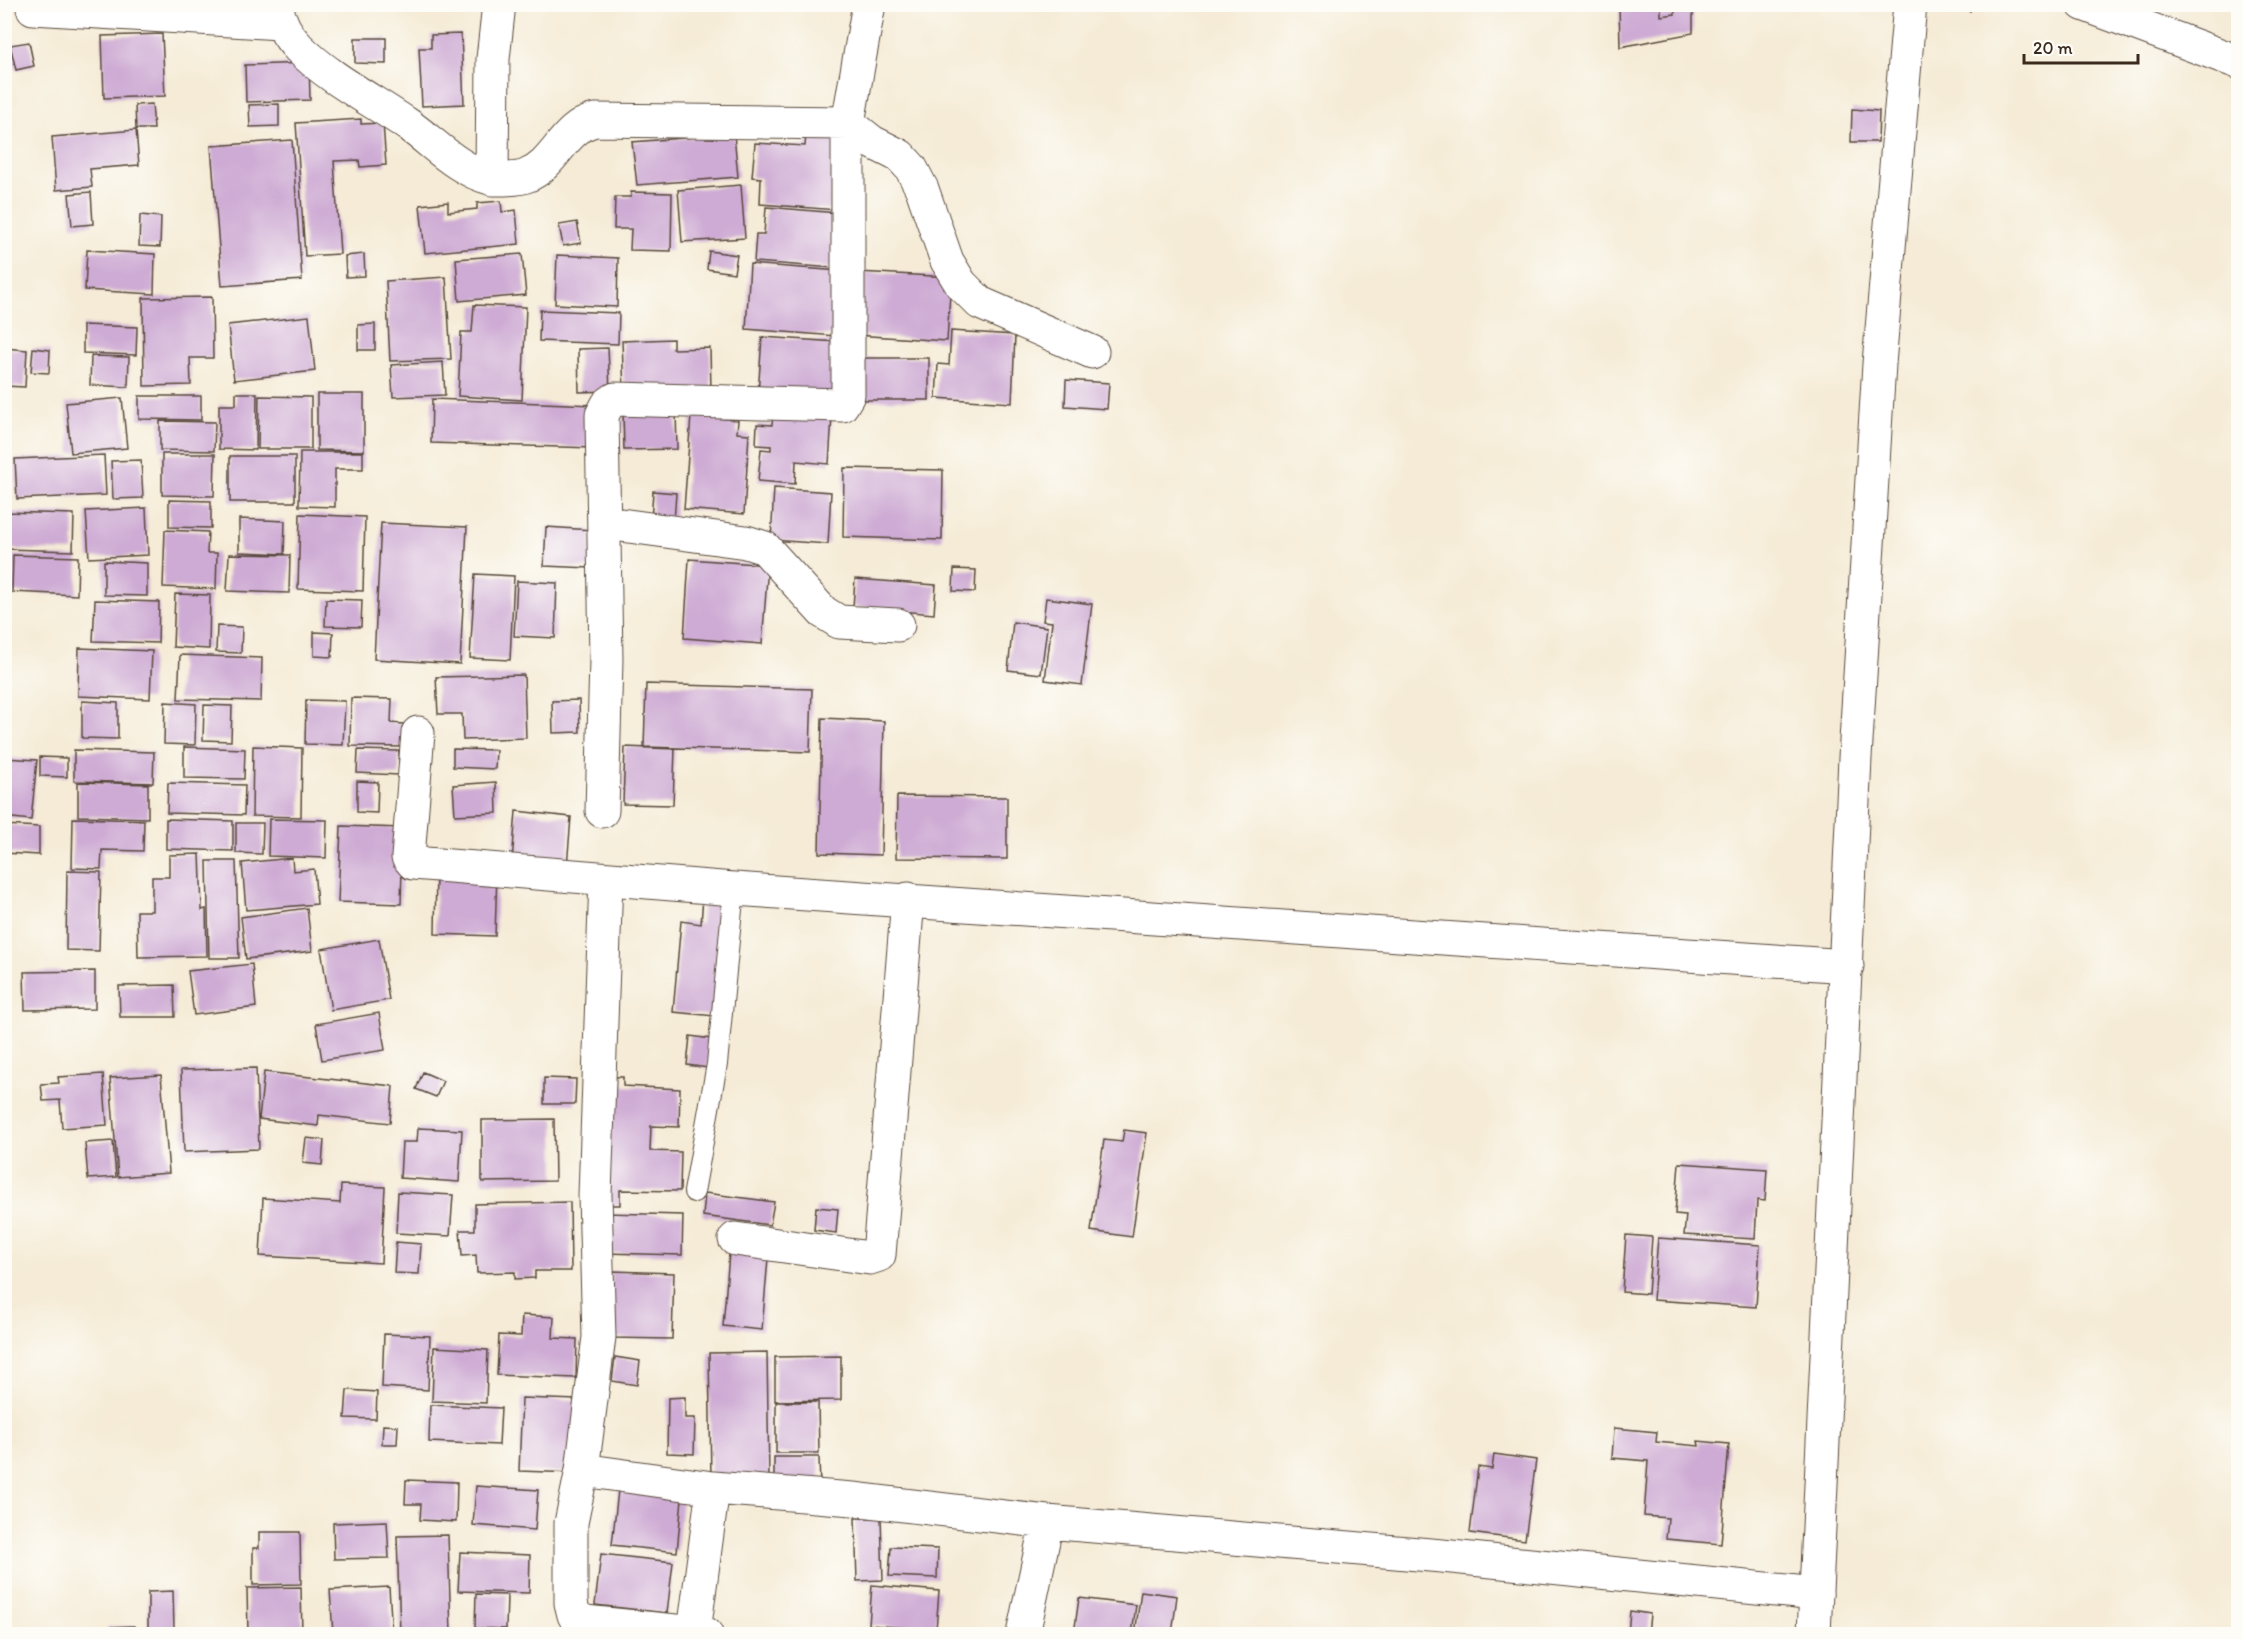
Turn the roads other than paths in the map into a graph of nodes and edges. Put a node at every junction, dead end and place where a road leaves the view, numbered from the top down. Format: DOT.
graph roads {
  1 [pos="499,4"];
  2 [pos="870,4"];
  3 [pos="1910,4"];
  4 [pos="2083,4"];
  5 [pos="33,8"];
  6 [pos="278,14"];
  7 [pos="2238,62"];
  8 [pos="848,123"];
  9 [pos="492,178"];
  10 [pos="1092,352"];
  11 [pos="606,524"];
  12 [pos="898,625"];
  13 [pos="418,733"];
  14 [pos="602,811"];
  15 [pos="606,879"];
  16 [pos="734,889"];
  17 [pos="908,899"];
  18 [pos="1847,966"];
  19 [pos="694,1192"];
  20 [pos="735,1239"];
  21 [pos="582,1470"];
  22 [pos="713,1488"];
  23 [pos="1047,1522"];
  24 [pos="1816,1594"];
  25 [pos="700,1634"];
  26 [pos="1023,1635"];
  27 [pos="1814,1635"];
  1 -- 9 [label="street"];
  2 -- 8 [label="street"];
  3 -- 18 [label="street"];
  4 -- 7 [label="street"];
  5 -- 6 [label="street"];
  6 -- 9 [label="street"];
  8 -- 9 [label="street"];
  8 -- 10 [label="street"];
  8 -- 11 [label="street"];
  11 -- 12 [label="street"];
  11 -- 14 [label="street"];
  13 -- 15 [label="street"];
  15 -- 16 [label="street"];
  15 -- 21 [label="street"];
  16 -- 17 [label="street"];
  16 -- 19 [label="lane"];
  17 -- 18 [label="street"];
  17 -- 20 [label="street"];
  18 -- 24 [label="street"];
  21 -- 22 [label="street"];
  21 -- 25 [label="street"];
  22 -- 23 [label="street"];
  22 -- 25 [label="street"];
  23 -- 24 [label="street"];
  23 -- 26 [label="street"];
  24 -- 27 [label="street"];
}
